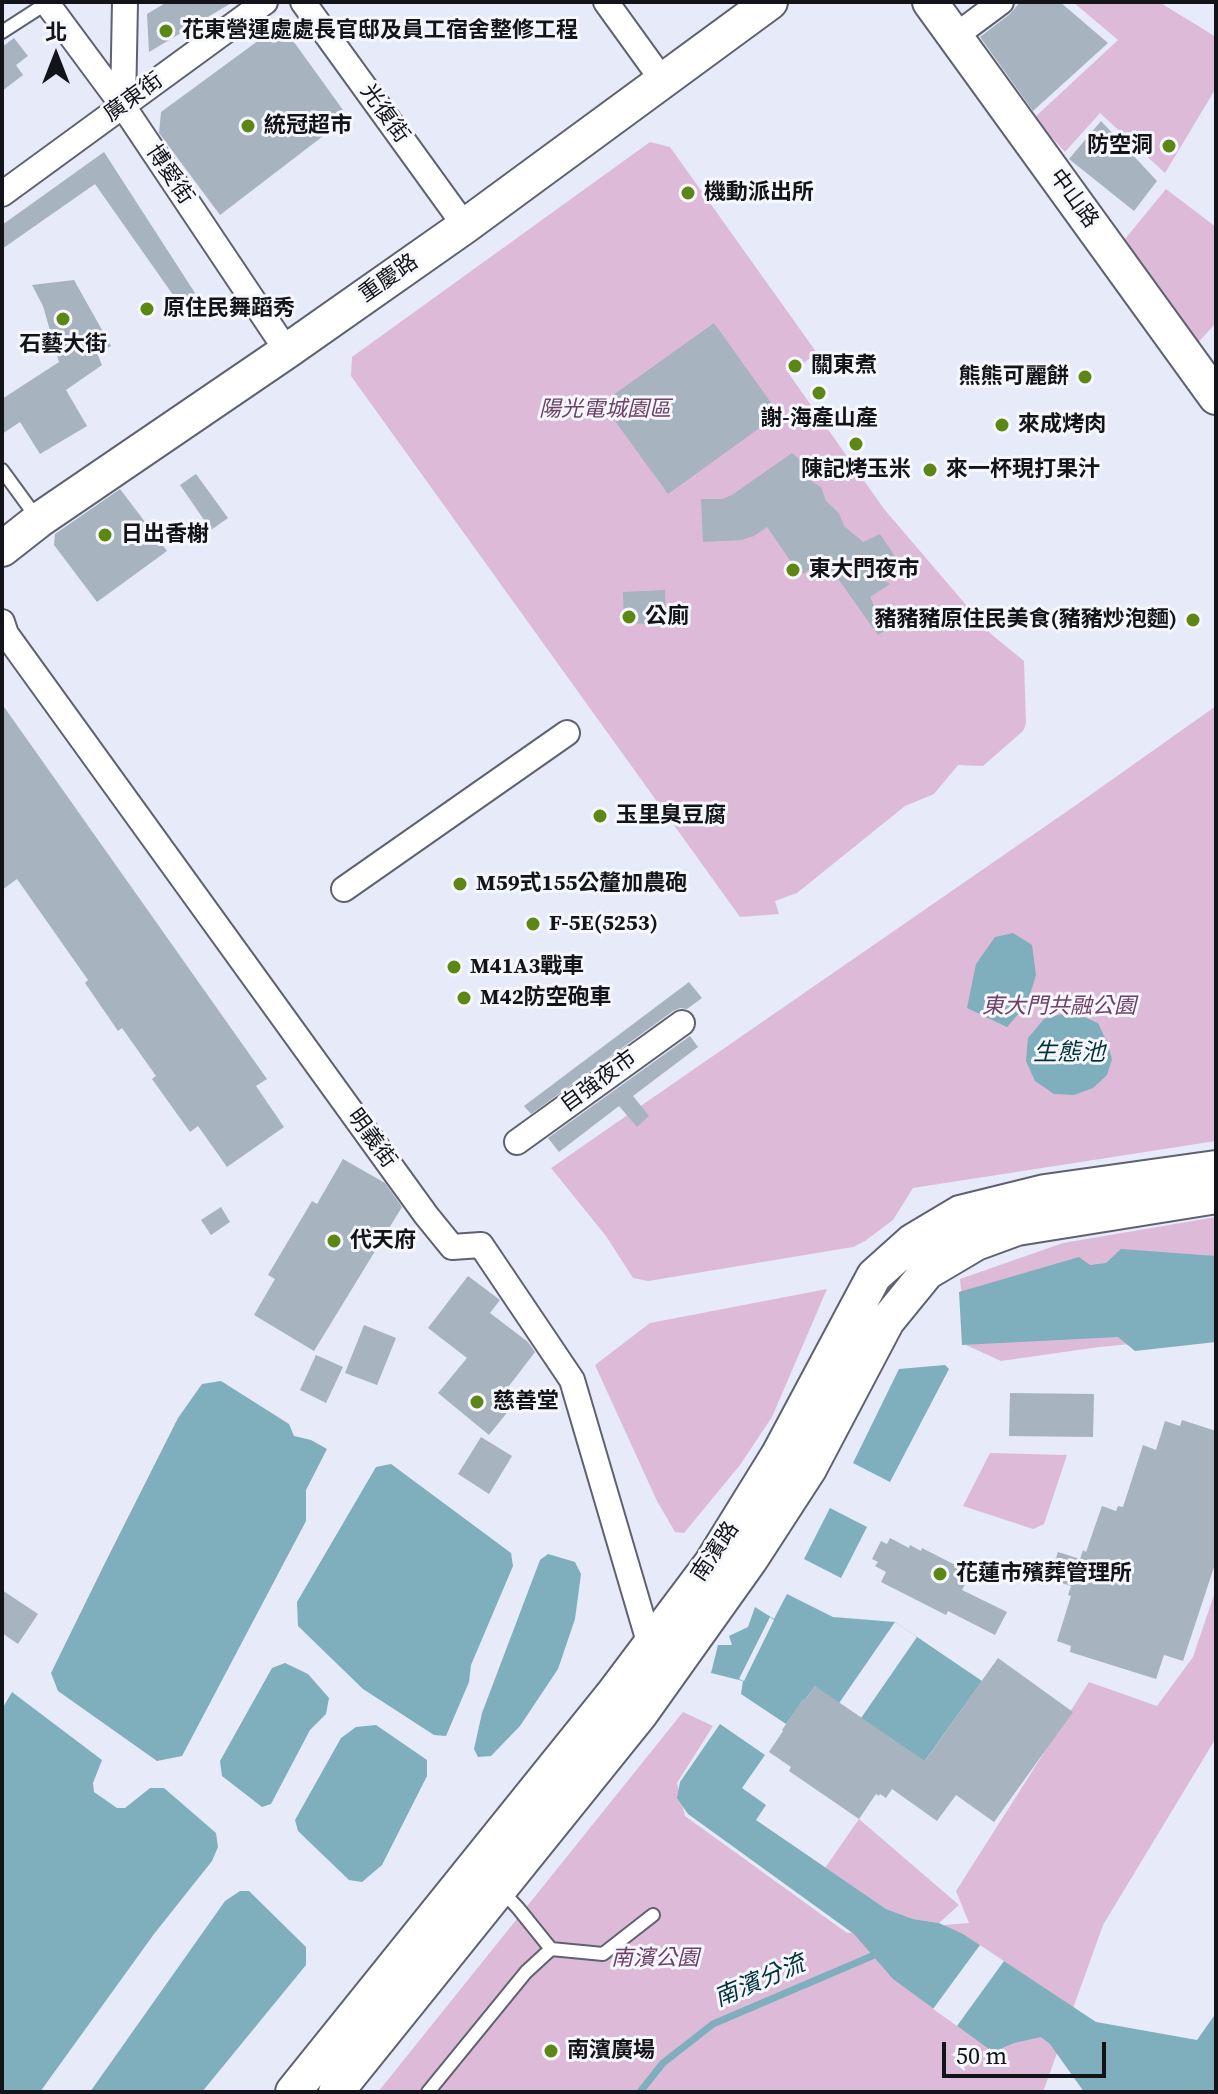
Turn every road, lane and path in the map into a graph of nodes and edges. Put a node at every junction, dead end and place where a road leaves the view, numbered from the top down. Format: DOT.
graph roads {
  1 [pos="125,2"];
  2 [pos="265,2"];
  3 [pos="303,2"];
  4 [pos="606,2"];
  5 [pos="770,2"];
  6 [pos="930,2"];
  7 [pos="1001,2"];
  8 [pos="47,3"];
  9 [pos="2,32"];
  10 [pos="954,37"];
  11 [pos="663,81"];
  12 [pos="123,106"];
  13 [pos="2,194"];
  14 [pos="465,226"];
  15 [pos="287,351"];
  16 [pos="1210,376"];
  17 [pos="2,470"];
  18 [pos="39,520"];
  19 [pos="2,549"];
  20 [pos="2,622"];
  21 [pos="567,733"];
  22 [pos="344,889"];
  23 [pos="682,1023"];
  24 [pos="517,1142"];
  25 [pos="1216,1168"];
  26 [pos="1216,1196"];
  27 [pos="663,1655"];
  28 [pos="500,1889"];
  29 [pos="653,1915"];
  30 [pos="551,1949"];
  31 [pos="293,2092"];
  32 [pos="336,2092"];
  33 [pos="428,2092"];
  1 -- 12 [label="street"];
  2 -- 12 [label="street, 廣東街"];
  3 -- 14 [label="street, 光復街"];
  4 -- 11 [label="street"];
  5 -- 11 [label="main road, 重慶路"];
  6 -- 10 [label="main road, 中山路"];
  7 -- 10 [label="street"];
  8 -- 9 [label="lane"];
  8 -- 12 [label="street, 博愛街"];
  10 -- 16 [label="main road, 中山路"];
  11 -- 14 [label="main road, 重慶路"];
  12 -- 13 [label="street, 廣東街"];
  12 -- 15 [label="street, 博愛街"];
  14 -- 15 [label="main road, 重慶路"];
  15 -- 18 [label="main road, 重慶路"];
  17 -- 18 [label="lane"];
  18 -- 19 [label="main road, 重慶路"];
  20 -- 27 [label="street, 明義街"];
  21 -- 22 [label="street"];
  23 -- 24 [label="street, 自強夜市"];
  25 -- 27 [label="main road, 南濱路"];
  26 -- 27 [label="main road, 南濱路"];
  27 -- 28 [label="main road, 南濱路"];
  27 -- 31 [label="main road, 南濱路"];
  28 -- 30 [label="lane"];
  28 -- 32 [label="main road, 南濱路"];
  29 -- 30 [label="lane"];
  30 -- 33 [label="lane"];
}
